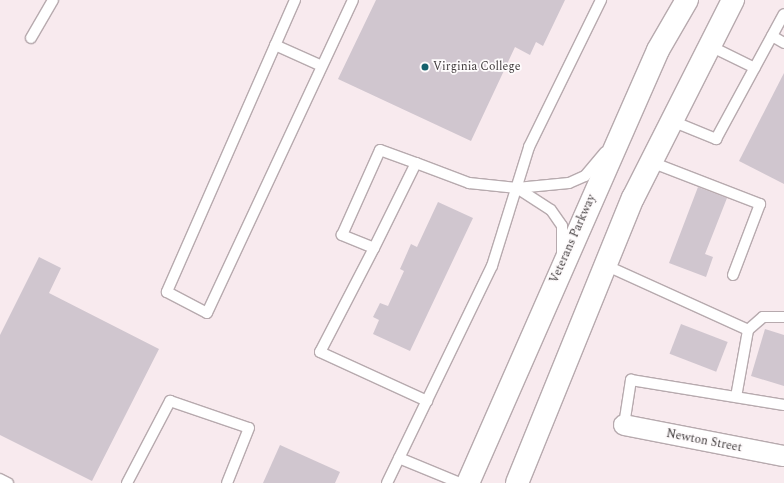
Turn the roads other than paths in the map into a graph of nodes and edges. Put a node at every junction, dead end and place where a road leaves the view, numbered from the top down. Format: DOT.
graph roads {
  1 [pos="53,0"];
  2 [pos="295,0"];
  3 [pos="353,0"];
  4 [pos="601,0"];
  5 [pos="687,0"];
  6 [pos="733,0"];
  7 [pos="784,14"];
  8 [pos="772,36"];
  9 [pos="31,38"];
  10 [pos="784,43"];
  11 [pos="708,44"];
  12 [pos="275,45"];
  13 [pos="322,66"];
  14 [pos="755,68"];
  15 [pos="672,121"];
  16 [pos="620,134"];
  17 [pos="651,162"];
  18 [pos="416,163"];
  19 [pos="516,188"];
  20 [pos="374,248"];
  21 [pos="562,263"];
  22 [pos="605,265"];
  23 [pos="733,275"];
  24 [pos="784,316"];
  25 [pos="748,330"];
  26 [pos="736,397"];
  27 [pos="427,401"];
  28 [pos="784,405"];
  29 [pos="624,425"];
  30 [pos="784,456"];
  31 [pos="399,458"];
  32 [pos="0,479"];
  33 [pos="8,483"];
  34 [pos="127,483"];
  35 [pos="227,483"];
  36 [pos="387,483"];
  37 [pos="460,483"];
  38 [pos="468,483"];
  39 [pos="517,483"];
  1 -- 9 [label="lane"];
  2 -- 12 [label="lane"];
  3 -- 13 [label="lane"];
  4 -- 19 [label="lane"];
  5 -- 16 [label="main road, Veterans Parkway"];
  6 -- 11 [label="main road"];
  7 -- 8 [label="lane"];
  8 -- 10 [label="lane"];
  8 -- 14 [label="lane"];
  11 -- 14 [label="lane"];
  11 -- 15 [label="main road"];
  12 -- 13 [label="lane"];
  12 -- 13 [label="lane"];
  14 -- 15 [label="lane"];
  15 -- 17 [label="main road"];
  16 -- 19 [label="lane"];
  16 -- 21 [label="main road, Veterans Parkway"];
  17 -- 22 [label="main road"];
  17 -- 23 [label="lane"];
  18 -- 19 [label="lane"];
  18 -- 20 [label="lane"];
  18 -- 20 [label="lane"];
  19 -- 21 [label="lane"];
  19 -- 27 [label="lane"];
  20 -- 27 [label="lane"];
  21 -- 38 [label="main road, Veterans Parkway"];
  22 -- 25 [label="lane"];
  22 -- 39 [label="main road"];
  24 -- 25 [label="lane"];
  25 -- 26 [label="lane"];
  26 -- 28 [label="lane"];
  26 -- 29 [label="lane"];
  27 -- 31 [label="lane"];
  29 -- 30 [label="street, Newton Street"];
  31 -- 36 [label="lane"];
  31 -- 37 [label="lane"];
  32 -- 33 [label="lane"];
  34 -- 35 [label="lane"];
}
